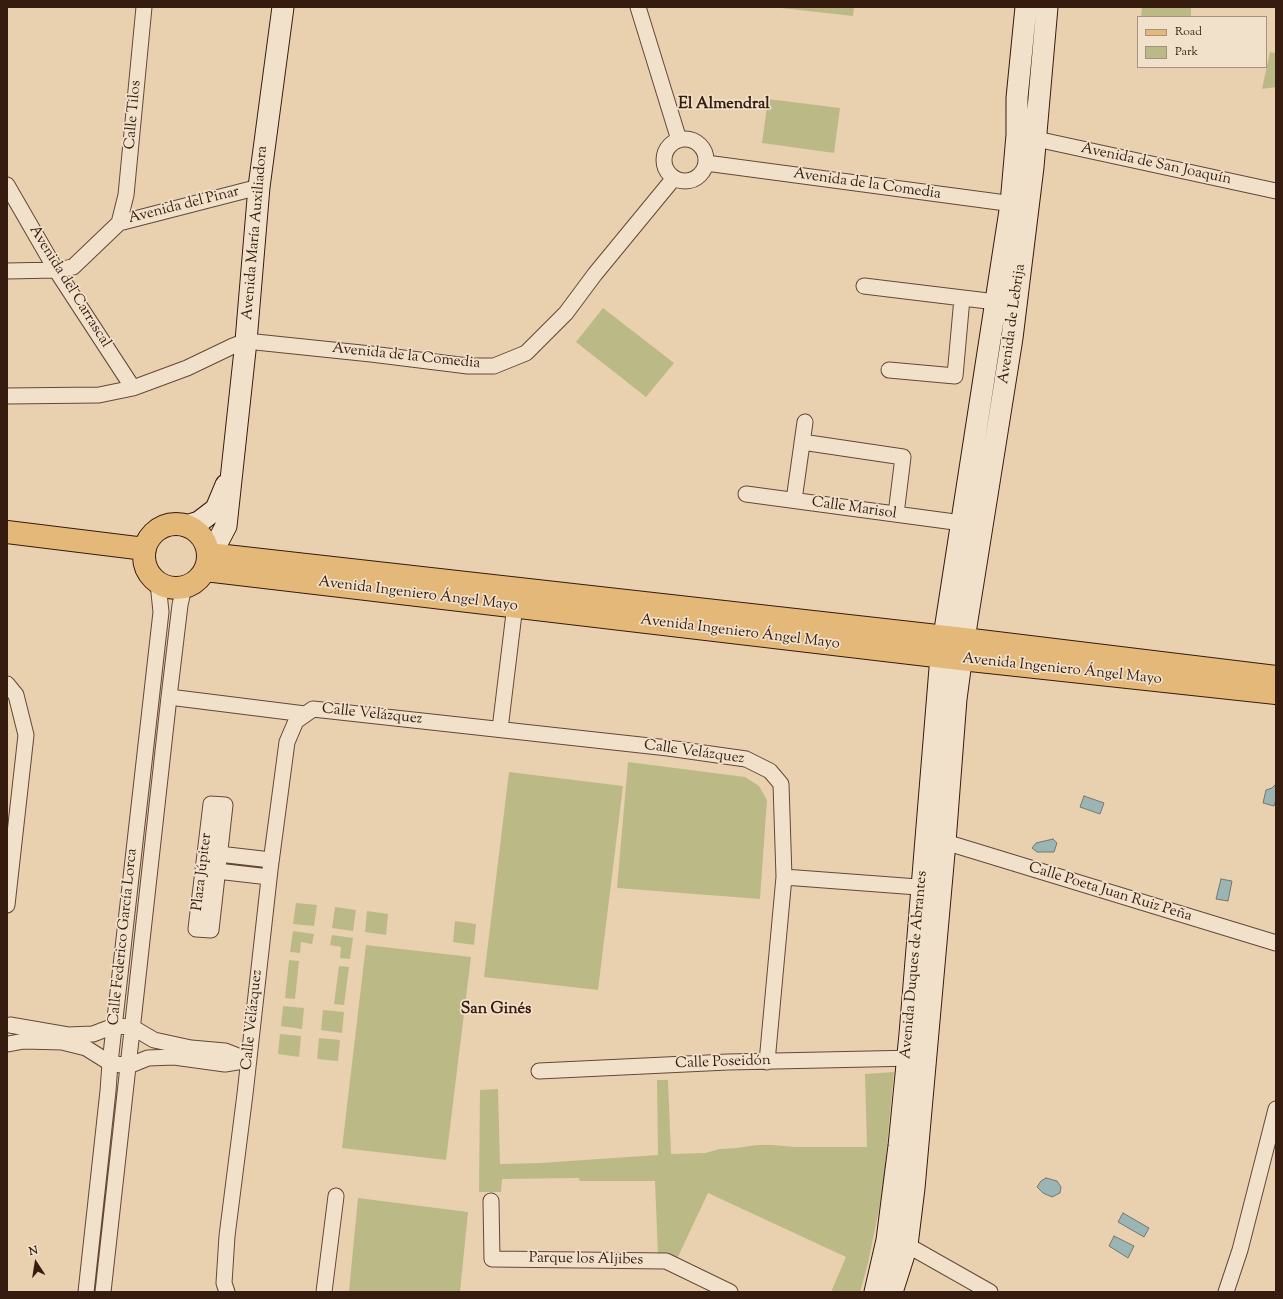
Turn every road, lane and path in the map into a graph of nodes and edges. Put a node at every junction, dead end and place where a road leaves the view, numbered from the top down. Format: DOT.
graph roads {
  1 [pos="144,7"];
  2 [pos="283,7"];
  3 [pos="638,7"];
  4 [pos="1026,7"];
  5 [pos="1048,7"];
  6 [pos="1026,137"];
  7 [pos="679,140"];
  8 [pos="706,163"];
  9 [pos="674,178"];
  10 [pos="7,185"];
  11 [pos="259,187"];
  12 [pos="1276,190"];
  13 [pos="1020,205"];
  14 [pos="119,223"];
  15 [pos="56,270"];
  16 [pos="7,271"];
  17 [pos="864,286"];
  18 [pos="962,298"];
  19 [pos="996,302"];
  20 [pos="246,341"];
  21 [pos="889,370"];
  22 [pos="133,388"];
  23 [pos="7,396"];
  24 [pos="805,422"];
  25 [pos="802,442"];
  26 [pos="233,460"];
  27 [pos="746,494"];
  28 [pos="794,500"];
  29 [pos="896,514"];
  30 [pos="962,523"];
  31 [pos="186,526"];
  32 [pos="226,526"];
  33 [pos="7,532"];
  34 [pos="7,547"];
  35 [pos="145,556"];
  36 [pos="237,558"];
  37 [pos="206,562"];
  38 [pos="158,583"];
  39 [pos="184,587"];
  40 [pos="515,598"];
  41 [pos="953,648"];
  42 [pos="1276,677"];
  43 [pos="7,684"];
  44 [pos="1276,694"];
  45 [pos="169,697"];
  46 [pos="305,714"];
  47 [pos="500,729"];
  48 [pos="13,795"];
  49 [pos="945,842"];
  50 [pos="220,854"];
  51 [pos="271,860"];
  52 [pos="218,871"];
  53 [pos="269,877"];
  54 [pos="784,877"];
  55 [pos="8,879"];
  56 [pos="931,888"];
  57 [pos="7,905"];
  58 [pos="1276,943"];
  59 [pos="9,1022"];
  60 [pos="114,1026"];
  61 [pos="132,1027"];
  62 [pos="7,1044"];
  63 [pos="917,1058"];
  64 [pos="249,1060"];
  65 [pos="767,1062"];
  66 [pos="110,1063"];
  67 [pos="128,1066"];
  68 [pos="539,1071"];
  69 [pos="1276,1109"];
  70 [pos="1273,1129"];
  71 [pos="336,1196"];
  72 [pos="491,1201"];
  73 [pos="906,1245"];
  74 [pos="86,1292"];
  75 [pos="103,1292"];
  76 [pos="227,1292"];
  77 [pos="324,1292"];
  78 [pos="730,1292"];
  79 [pos="875,1292"];
  80 [pos="892,1292"];
  81 [pos="990,1292"];
  82 [pos="1226,1292"];
  1 -- 14 [label="street, Calle Tilos"];
  2 -- 11 [label="main road, Avenida María Auxiliadora"];
  3 -- 7 [label="street"];
  4 -- 6 [label="main road"];
  5 -- 6 [label="main road"];
  6 -- 12 [label="street, Avenida de San Joaquín"];
  6 -- 13 [label="main road"];
  7 -- 8 [label="street"];
  7 -- 9 [label="street"];
  8 -- 9 [label="street"];
  8 -- 13 [label="street, Avenida de la Comedia"];
  9 -- 20 [label="street, Avenida de la Comedia"];
  10 -- 15 [label="street, Avenida del Carrascal"];
  11 -- 14 [label="street, Avenida del Pinar"];
  11 -- 20 [label="main road, Avenida María Auxiliadora"];
  13 -- 19 [label="main road, Avenida de Lebrija"];
  13 -- 41 [label="main road, Avenida de Lebrija"];
  14 -- 15 [label="street, Avenida del Pinar"];
  15 -- 16 [label="street, Avenida del Pinar"];
  15 -- 22 [label="street, Avenida del Carrascal"];
  17 -- 18 [label="street"];
  18 -- 19 [label="street"];
  18 -- 21 [label="street"];
  19 -- 30 [label="main road, Avenida de Lebrija"];
  20 -- 22 [label="street"];
  20 -- 26 [label="main road, Avenida María Auxiliadora"];
  22 -- 23 [label="street"];
  24 -- 25 [label="street"];
  25 -- 28 [label="street"];
  25 -- 29 [label="street"];
  26 -- 31 [label="main road, Avenida María Auxiliadora"];
  26 -- 32 [label="main road, Avenida María Auxiliadora"];
  27 -- 28 [label="street, Calle Marisol"];
  28 -- 29 [label="street, Calle Marisol"];
  29 -- 30 [label="street, Calle Marisol"];
  30 -- 41 [label="main road, Avenida de Lebrija"];
  31 -- 35 [label="main road"];
  31 -- 37 [label="main road"];
  32 -- 36 [label="main road"];
  32 -- 37 [label="main road, Avenida María Auxiliadora"];
  33 -- 35 [label="main road"];
  34 -- 35 [label="main road"];
  35 -- 38 [label="main road"];
  36 -- 37 [label="main road, Avenida Ingeniero Ángel Mayo"];
  36 -- 40 [label="main road, Avenida Ingeniero Ángel Mayo"];
  37 -- 39 [label="main road"];
  37 -- 40 [label="main road, Avenida Ingeniero Ángel Mayo"];
  38 -- 39 [label="main road"];
  38 -- 60 [label="street, Calle Federico García Lorca"];
  39 -- 45 [label="street, Calle Federico García Lorca"];
  40 -- 41 [label="main road, Avenida Ingeniero Ángel Mayo"];
  40 -- 47 [label="street"];
  41 -- 42 [label="main road, Avenida Ingeniero Ángel Mayo"];
  41 -- 44 [label="main road, Avenida Ingeniero Ángel Mayo"];
  41 -- 49 [label="main road, Avenida Duques de Abrantes"];
  41 -- 56 [label="main road, Avenida Duques de Abrantes"];
  43 -- 48 [label="street"];
  45 -- 46 [label="street"];
  45 -- 61 [label="street, Calle Federico García Lorca"];
  46 -- 47 [label="street, Calle Velázquez"];
  46 -- 51 [label="street, Calle Velázquez"];
  47 -- 54 [label="street, Calle Velázquez"];
  48 -- 55 [label="street"];
  49 -- 56 [label="main road, Avenida Duques de Abrantes"];
  49 -- 58 [label="street, Calle Poeta Juan Ruiz Peña"];
  50 -- 51 [label="street, Plaza Júpiter"];
  50 -- 52 [label="street, Plaza Júpiter"];
  50 -- 52 [label="street, Plaza Júpiter"];
  51 -- 53 [label="street, Calle Velázquez"];
  52 -- 53 [label="street, Plaza Júpiter"];
  53 -- 64 [label="street, Calle Velázquez"];
  54 -- 56 [label="street"];
  54 -- 65 [label="street, Calle Velázquez"];
  55 -- 57 [label="street"];
  56 -- 63 [label="main road, Avenida Duques de Abrantes"];
  59 -- 60 [label="street"];
  59 -- 62 [label="street"];
  60 -- 61 [label="street"];
  60 -- 66 [label="street, Calle Federico García Lorca"];
  61 -- 64 [label="street"];
  61 -- 67 [label="street, Calle Federico García Lorca"];
  62 -- 66 [label="street"];
  63 -- 65 [label="street, Calle Poseidón"];
  63 -- 73 [label="main road, Avenida Duques de Abrantes"];
  63 -- 79 [label="main road, Avenida Duques de Abrantes"];
  64 -- 67 [label="street"];
  64 -- 76 [label="street, Calle Velázquez"];
  65 -- 68 [label="street, Calle Poseidón"];
  66 -- 67 [label="street"];
  66 -- 74 [label="street, Calle Federico García Lorca"];
  67 -- 75 [label="street, Calle Federico García Lorca"];
  69 -- 70 [label="street"];
  70 -- 82 [label="street"];
  71 -- 77 [label="street"];
  72 -- 78 [label="street, Parque los Aljibes"];
  73 -- 80 [label="main road, Avenida Duques de Abrantes"];
  73 -- 81 [label="street"];
}
